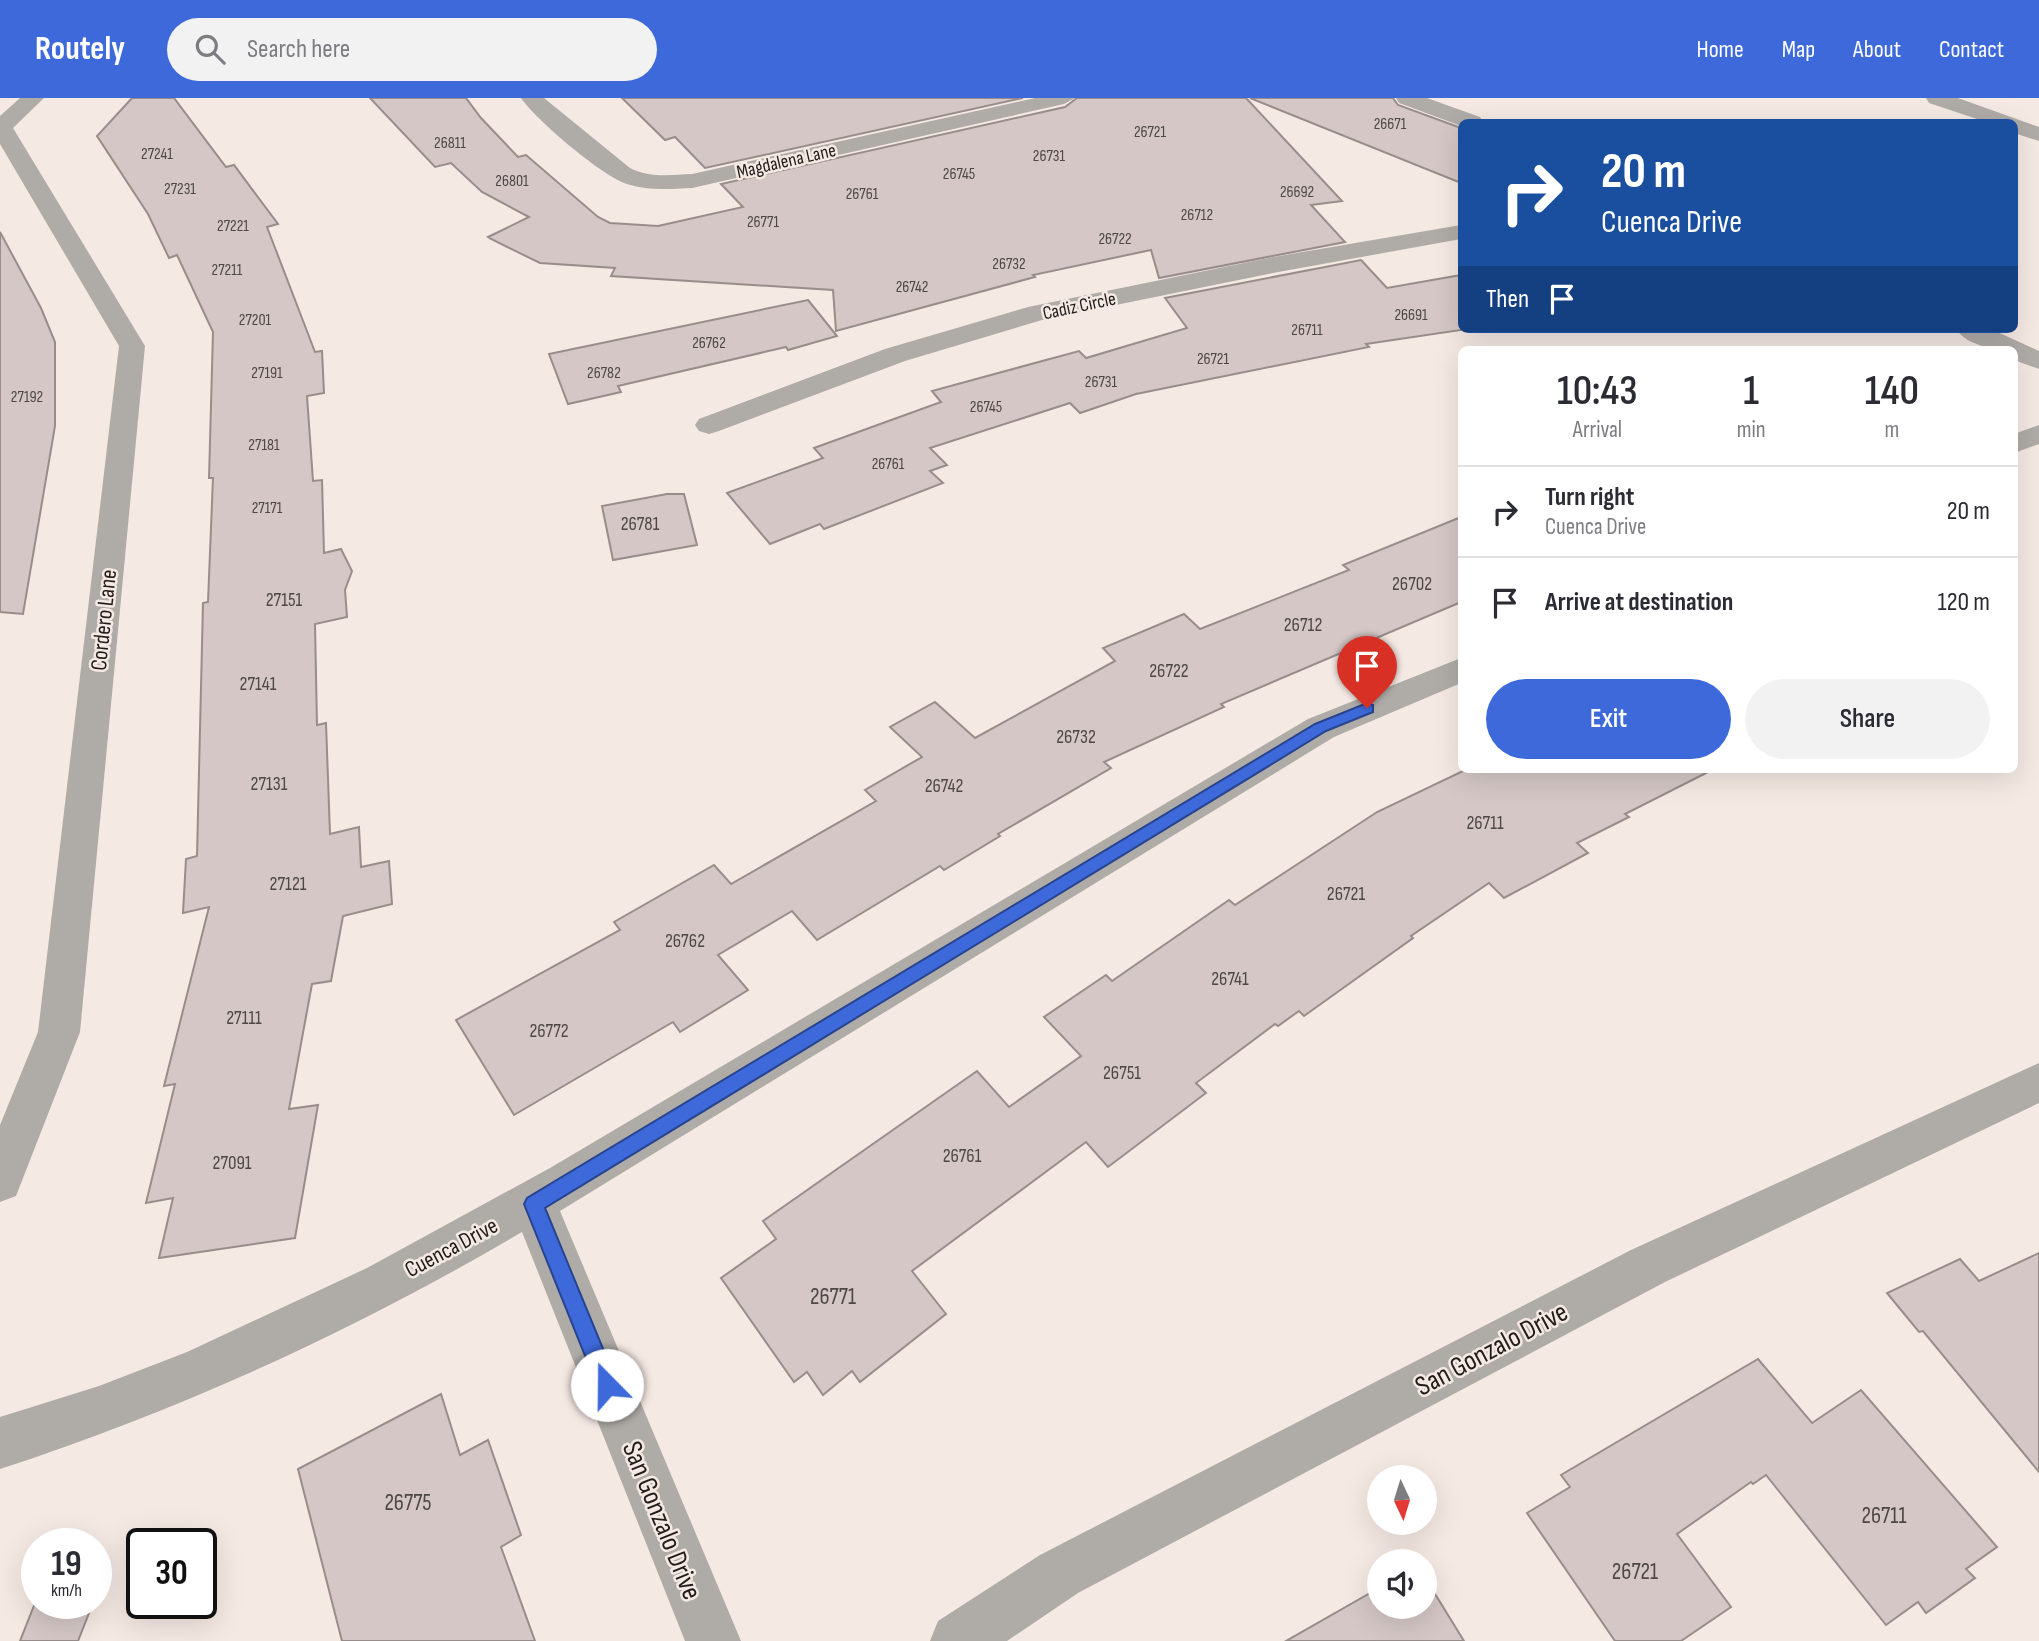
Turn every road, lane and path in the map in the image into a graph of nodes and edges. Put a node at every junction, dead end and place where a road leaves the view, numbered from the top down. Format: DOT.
graph roads {
  1 [pos="33,98"];
  2 [pos="532,98"];
  3 [pos="1064,98"];
  4 [pos="1407,98"];
  5 [pos="1937,98"];
  6 [pos="1969,103"];
  7 [pos="1464,119"];
  8 [pos="2000,119"];
  9 [pos="2018,126"];
  10 [pos="2039,134"];
  11 [pos="1458,233"];
  12 [pos="1978,333"];
  13 [pos="2007,346"];
  14 [pos="2018,351"];
  15 [pos="2039,360"];
  16 [pos="709,425"];
  17 [pos="2039,434"];
  18 [pos="2018,442"];
  19 [pos="1458,671"];
  20 [pos="2039,1082"];
  21 [pos="0,1181"];
  22 [pos="534,1204"];
  23 [pos="0,1443"];
  24 [pos="713,1641"];
  25 [pos="958,1641"];
  1 -- 21 [label="street, Cordero Lane"];
  2 -- 3 [label="street, Magdalena Lane"];
  4 -- 7 [label="street"];
  5 -- 6 [label="street"];
  6 -- 8 [label="street"];
  9 -- 10 [label="street"];
  11 -- 16 [label="street, Cadiz Circle"];
  12 -- 13 [label="street"];
  14 -- 15 [label="street"];
  17 -- 18 [label="street"];
  19 -- 22 [label="street, Cuenca Drive"];
  20 -- 25 [label="street, San Gonzalo Drive"];
  22 -- 23 [label="street, Cuenca Drive"];
  22 -- 24 [label="street, San Gonzalo Drive"];
}
